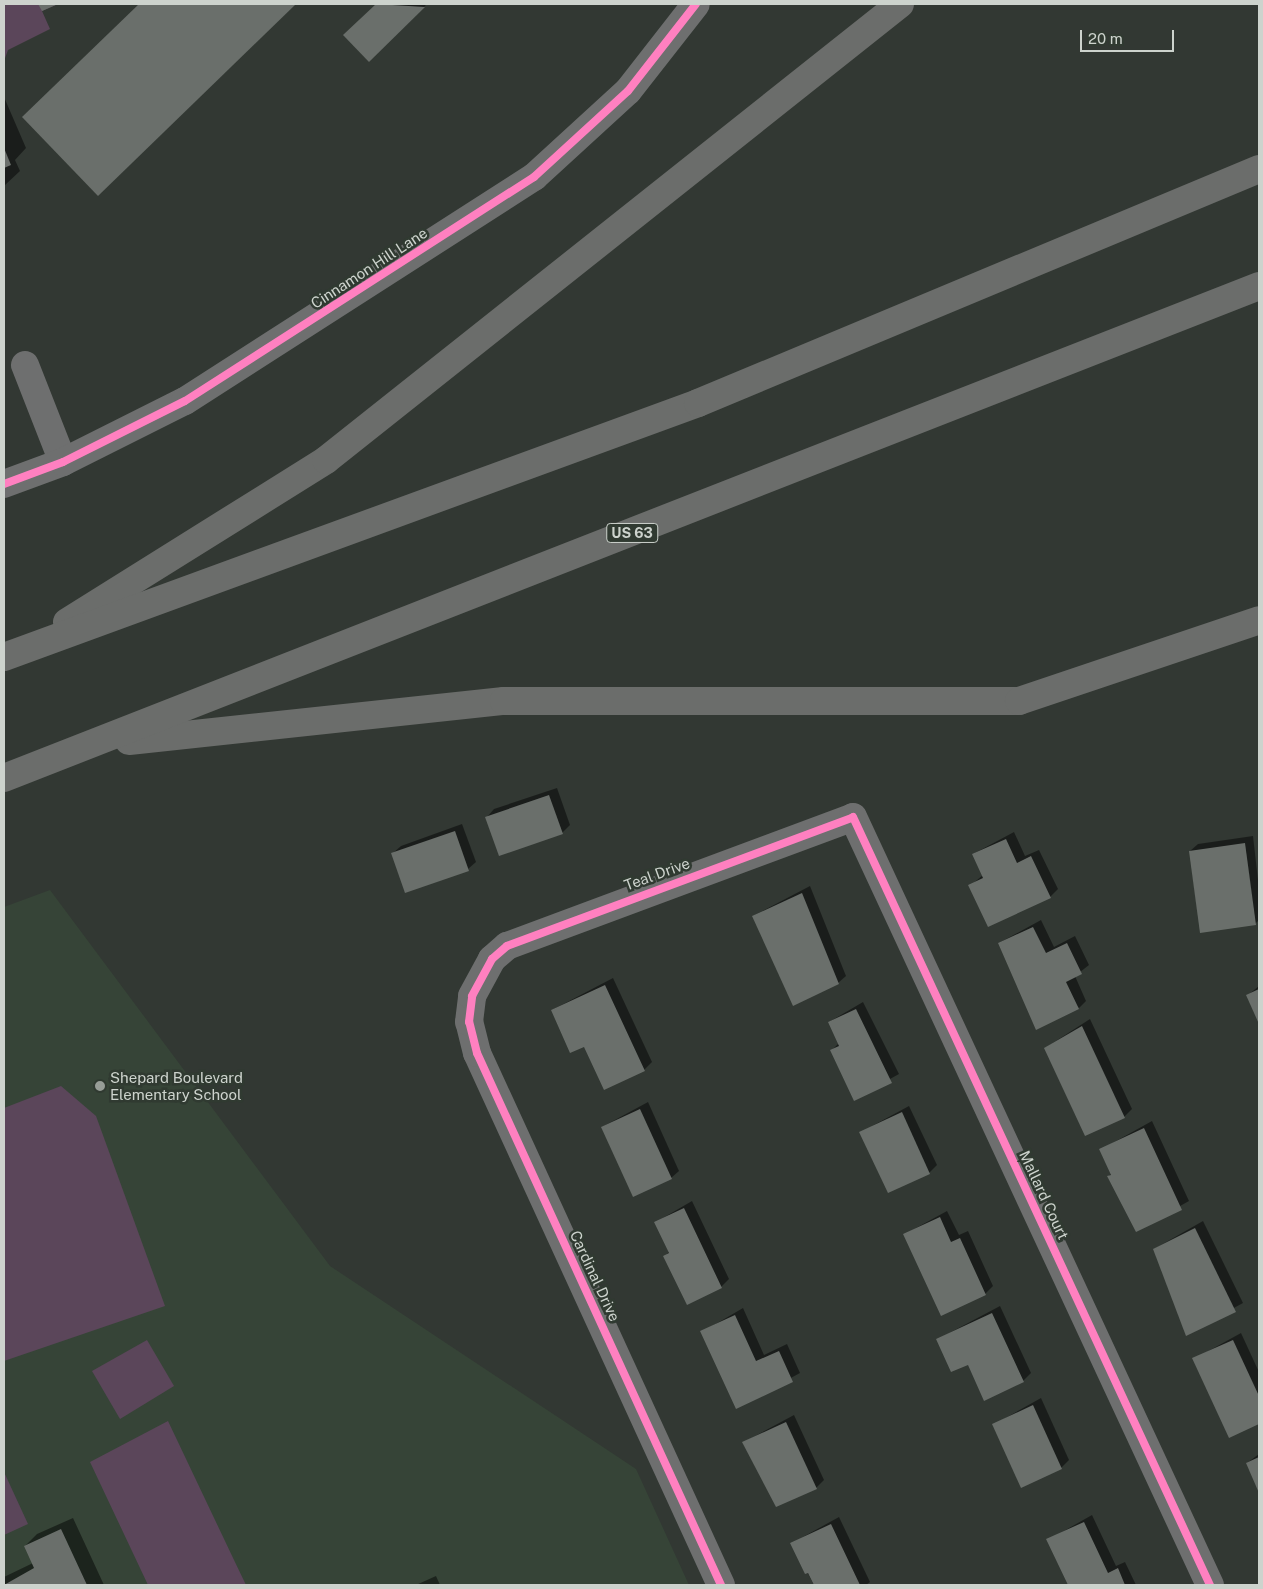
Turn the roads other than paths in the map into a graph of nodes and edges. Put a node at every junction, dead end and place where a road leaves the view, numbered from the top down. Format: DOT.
graph roads {
  1 [pos="696,4"];
  2 [pos="900,4"];
  3 [pos="1259,169"];
  4 [pos="1259,286"];
  5 [pos="25,365"];
  6 [pos="63,462"];
  7 [pos="4,484"];
  8 [pos="1259,620"];
  9 [pos="12,654"];
  10 [pos="95,745"];
  11 [pos="4,778"];
  12 [pos="853,817"];
  13 [pos="482,974"];
  14 [pos="721,1585"];
  15 [pos="1210,1585"];
  1 -- 6 [label="street, Cinnamon Hill Lane"];
  2 -- 9 [label="highway"];
  3 -- 9 [label="highway"];
  4 -- 10 [label="highway, US 63"];
  5 -- 6 [label="street"];
  6 -- 7 [label="street, Cinnamon Hill Lane"];
  8 -- 10 [label="highway"];
  10 -- 11 [label="highway, US 63"];
  12 -- 13 [label="street, Teal Drive"];
  12 -- 15 [label="street, Mallard Court"];
  13 -- 14 [label="street, Cardinal Drive"];
}
